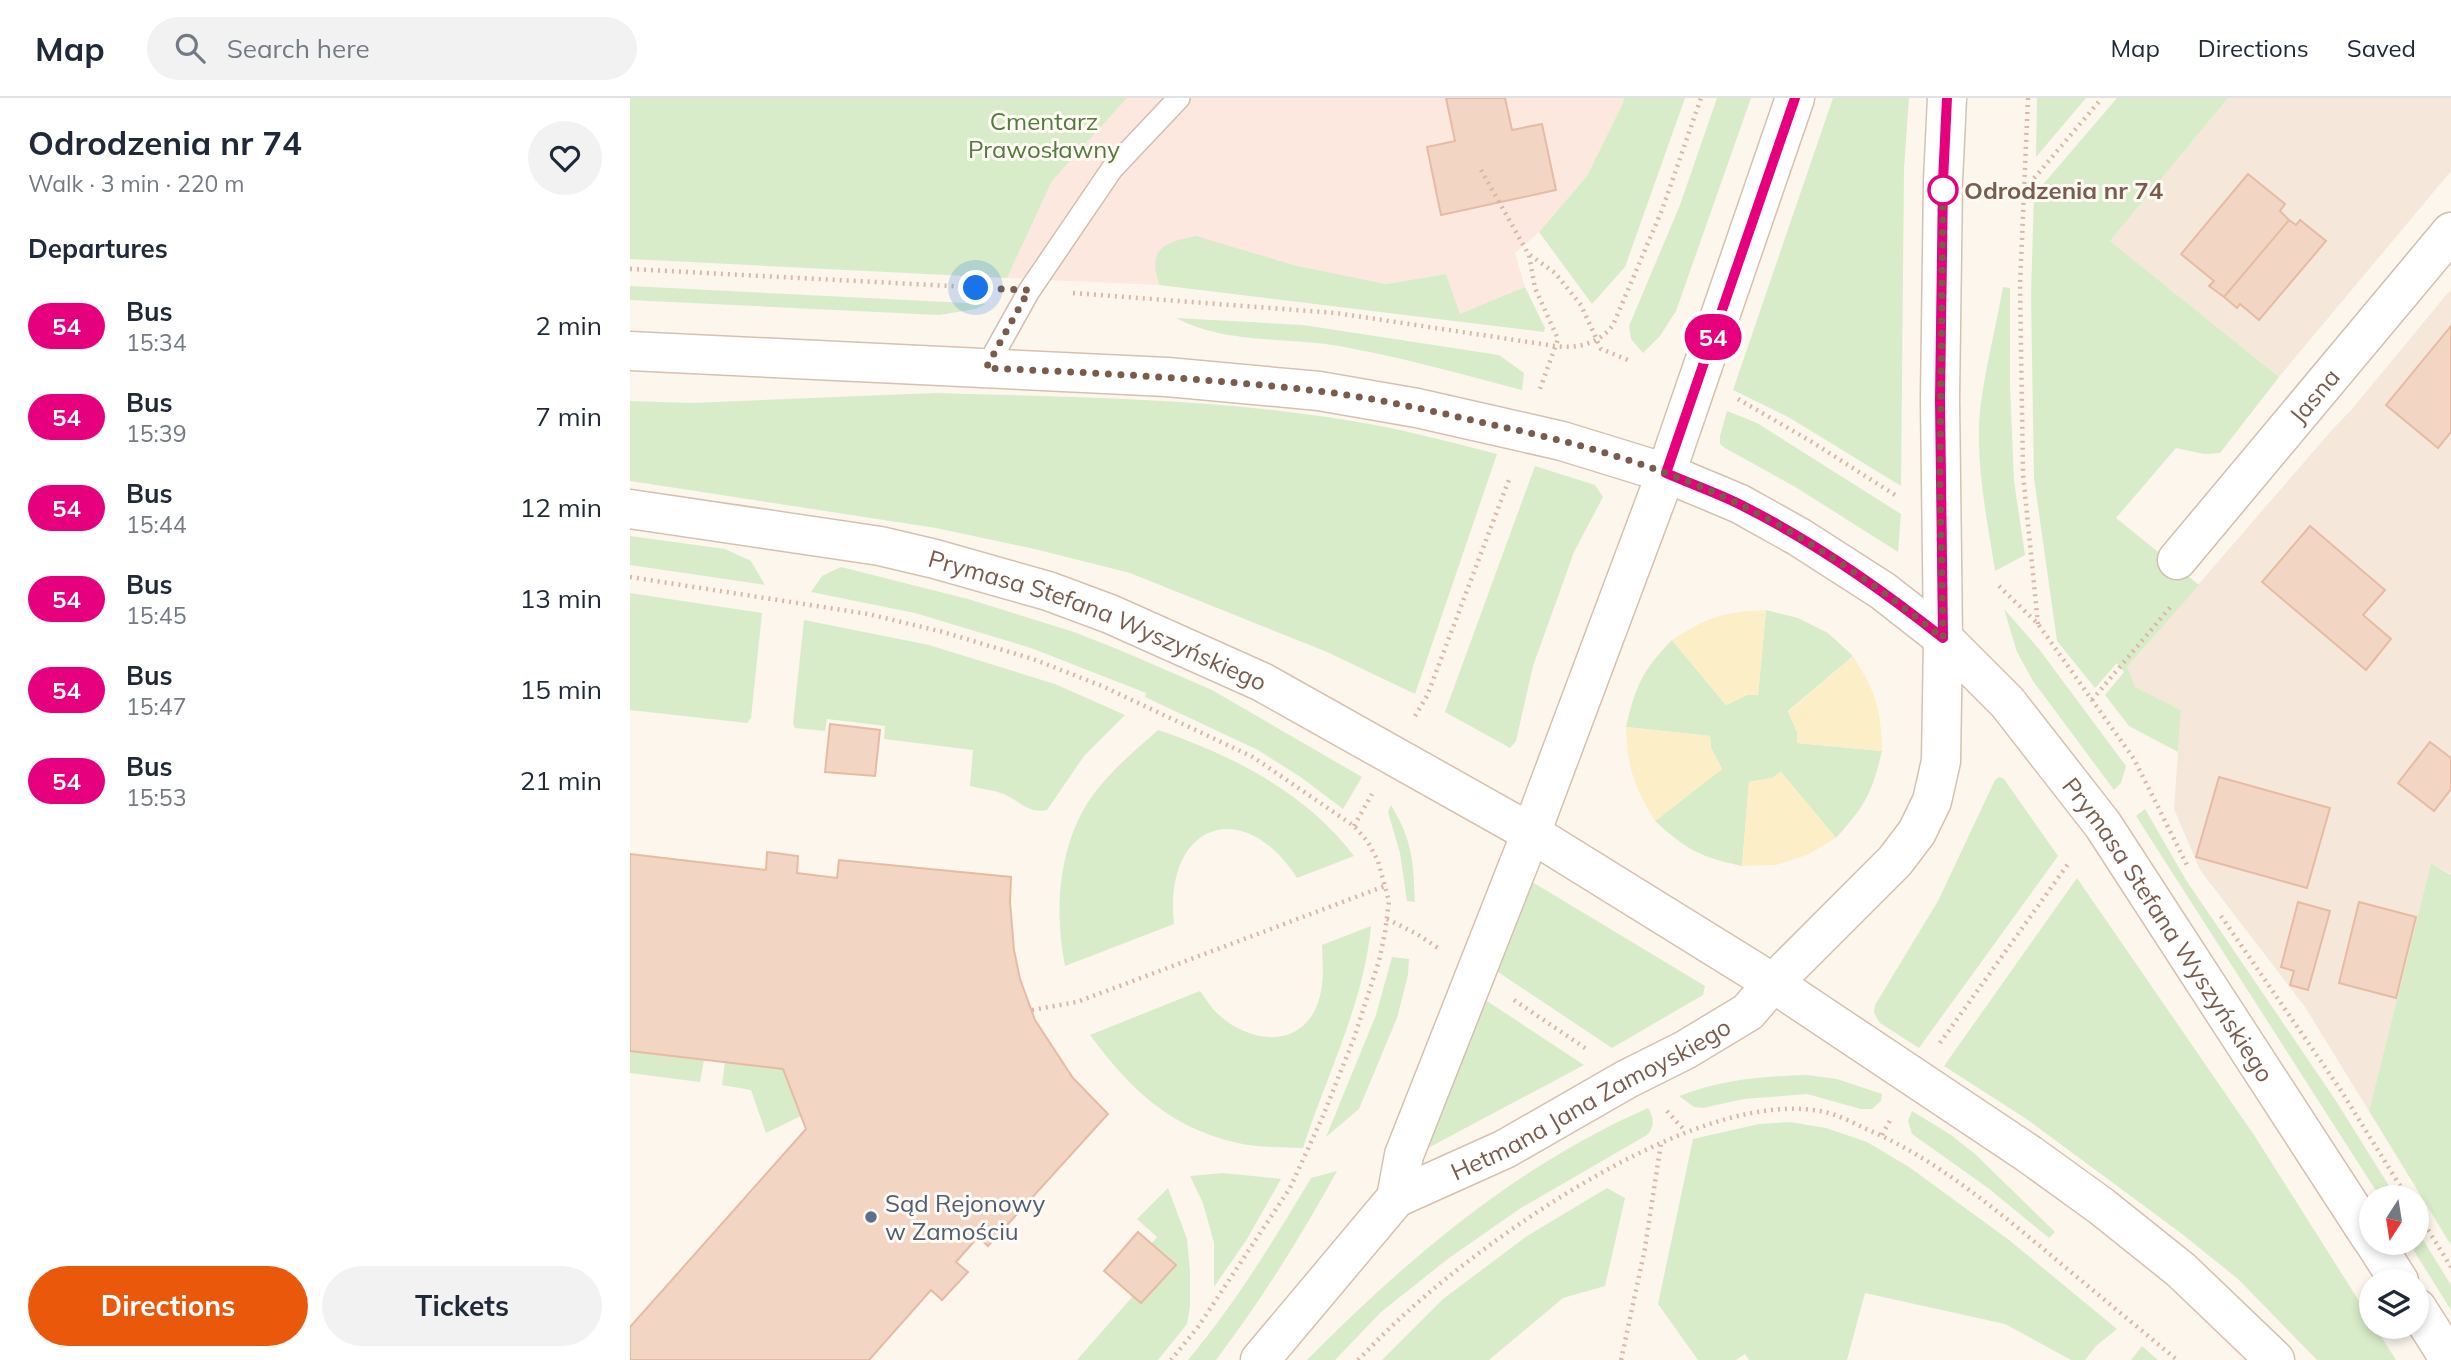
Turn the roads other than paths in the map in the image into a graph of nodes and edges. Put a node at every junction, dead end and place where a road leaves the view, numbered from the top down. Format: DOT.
graph roads {
  1 [pos="1179,98"];
  2 [pos="1794,98"];
  3 [pos="1947,98"];
  4 [pos="2451,232"];
  5 [pos="630,351"];
  6 [pos="986,368"];
  7 [pos="1666,473"];
  8 [pos="630,509"];
  9 [pos="2177,560"];
  10 [pos="1943,638"];
  11 [pos="1531,833"];
  12 [pos="1773,983"];
  13 [pos="1396,1198"];
  14 [pos="2359,1218"];
  15 [pos="2429,1327"];
  16 [pos="1260,1360"];
  17 [pos="2275,1360"];
  18 [pos="2450,1360"];
  1 -- 6 [label="lane"];
  2 -- 7 [label="main road, Hetmana Jana Zamoyskiego"];
  3 -- 10 [label="main road, Hetmana Jana Zamoyskiego"];
  4 -- 9 [label="main road, Jasna"];
  5 -- 6 [label="main road"];
  6 -- 7 [label="main road"];
  7 -- 10 [label="main road, Prymasa Stefana Wyszyńskiego"];
  7 -- 11 [label="main road, Hetmana Jana Zamoyskiego"];
  8 -- 11 [label="main road, Prymasa Stefana Wyszyńskiego"];
  10 -- 12 [label="main road, Hetmana Jana Zamoyskiego"];
  10 -- 14 [label="main road, Prymasa Stefana Wyszyńskiego"];
  11 -- 12 [label="main road, Prymasa Stefana Wyszyńskiego"];
  11 -- 13 [label="main road, Hetmana Jana Zamoyskiego"];
  12 -- 13 [label="main road, Hetmana Jana Zamoyskiego"];
  12 -- 17 [label="main road"];
  13 -- 16 [label="main road, Hetmana Jana Zamoyskiego"];
  15 -- 18 [label="main road"];
}
